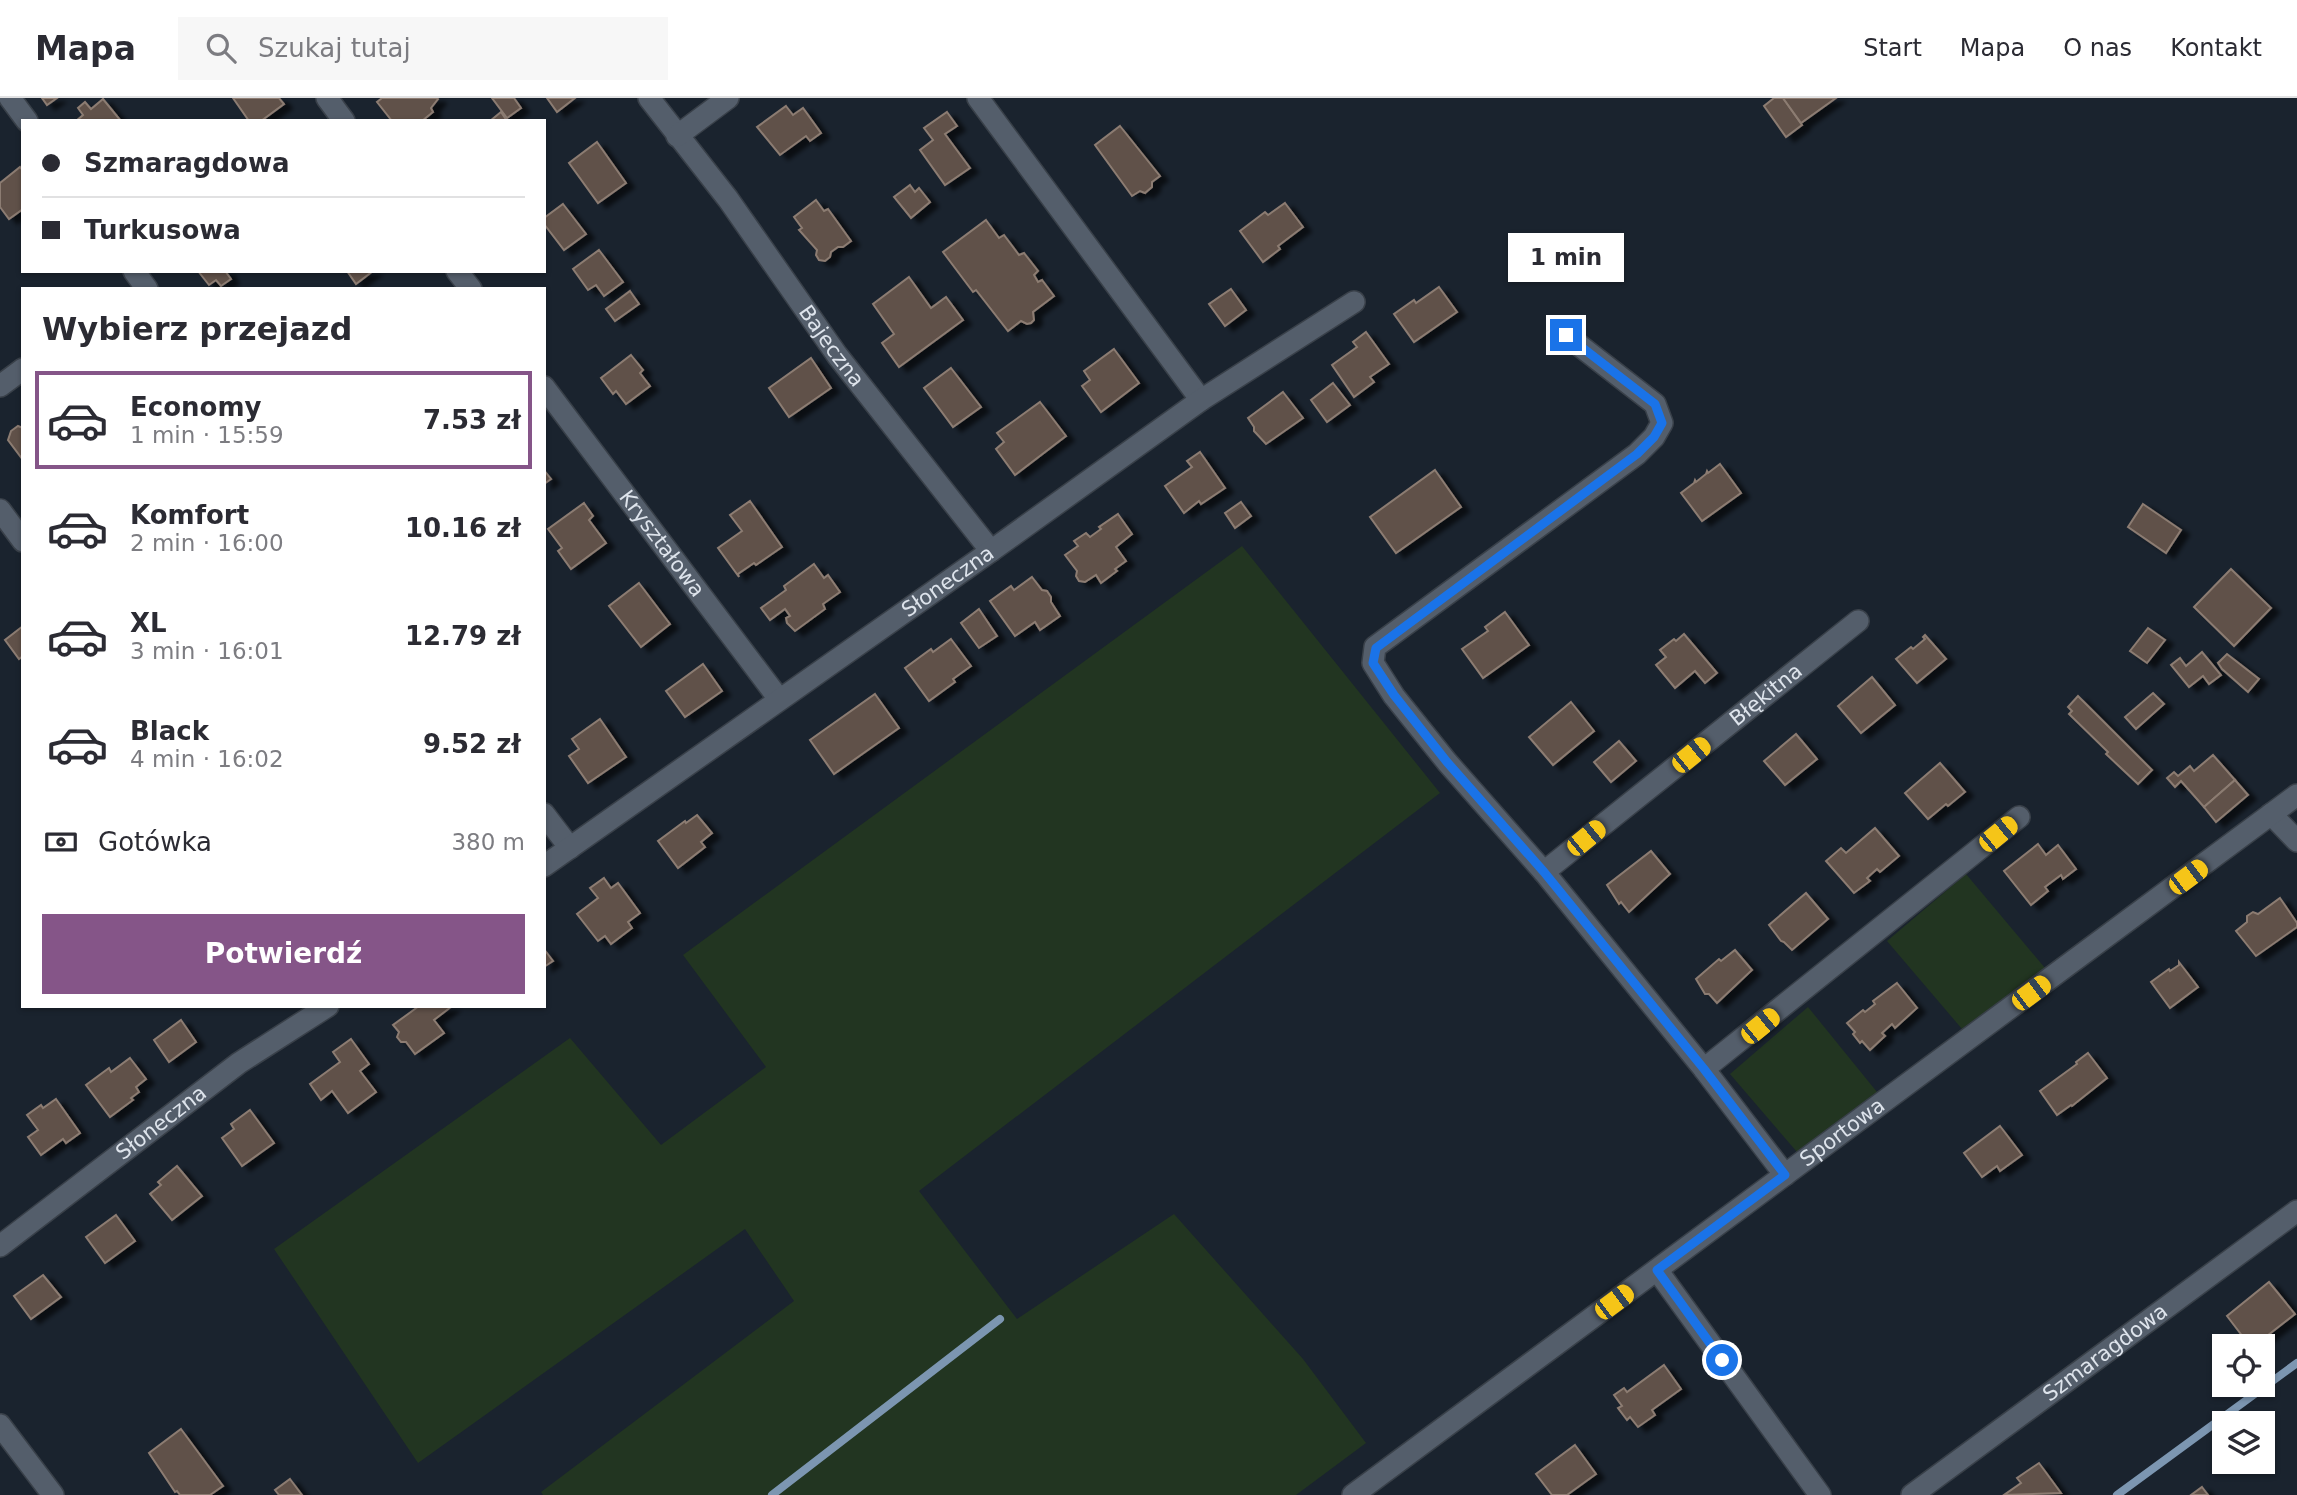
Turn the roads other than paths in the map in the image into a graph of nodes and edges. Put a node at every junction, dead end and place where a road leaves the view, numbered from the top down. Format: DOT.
graph roads {
  1 [pos="10,98"];
  2 [pos="327,98"];
  3 [pos="649,98"];
  4 [pos="728,98"];
  5 [pos="978,98"];
  6 [pos="26,119"];
  7 [pos="343,119"];
  8 [pos="677,136"];
  9 [pos="459,273"];
  10 [pos="469,287"];
  11 [pos="1354,302"];
  12 [pos="1566,335"];
  13 [pos="21,370"];
  14 [pos="0,386"];
  15 [pos="546,390"];
  16 [pos="1201,400"];
  17 [pos="0,510"];
  18 [pos="21,538"];
  19 [pos="991,551"];
  20 [pos="1858,621"];
  21 [pos="779,699"];
  22 [pos="2297,796"];
  23 [pos="2271,814"];
  24 [pos="546,817"];
  25 [pos="2019,817"];
  26 [pos="2297,841"];
  27 [pos="570,848"];
  28 [pos="546,865"];
  29 [pos="1544,872"];
  30 [pos="325,1008"];
  31 [pos="1704,1069"];
  32 [pos="1785,1175"];
  33 [pos="2297,1212"];
  34 [pos="0,1246"];
  35 [pos="1657,1270"];
  36 [pos="0,1426"];
  37 [pos="53,1495"];
  38 [pos="1353,1495"];
  39 [pos="1820,1495"];
  40 [pos="1912,1495"];
  1 -- 6 [label="street"];
  2 -- 7 [label="street"];
  3 -- 8 [label="street, Bajeczna"];
  4 -- 8 [label="street"];
  5 -- 16 [label="street"];
  8 -- 19 [label="street, Bajeczna"];
  9 -- 10 [label="street"];
  11 -- 16 [label="street, Słoneczna"];
  12 -- 29 [label="street"];
  13 -- 14 [label="street"];
  15 -- 21 [label="street, Kryształowa"];
  16 -- 19 [label="street, Słoneczna"];
  17 -- 18 [label="street"];
  19 -- 21 [label="street, Słoneczna"];
  20 -- 29 [label="street, Błękitna"];
  21 -- 27 [label="street, Słoneczna"];
  22 -- 23 [label="street, Sportowa"];
  23 -- 26 [label="street"];
  23 -- 32 [label="street, Sportowa"];
  24 -- 27 [label="street"];
  25 -- 31 [label="street"];
  27 -- 28 [label="street, Słoneczna"];
  29 -- 31 [label="street"];
  30 -- 34 [label="street, Słoneczna"];
  31 -- 32 [label="street"];
  32 -- 35 [label="street, Sportowa"];
  33 -- 40 [label="street, Szmaragdowa"];
  35 -- 38 [label="street, Sportowa"];
  35 -- 39 [label="street"];
  36 -- 37 [label="street"];
}
